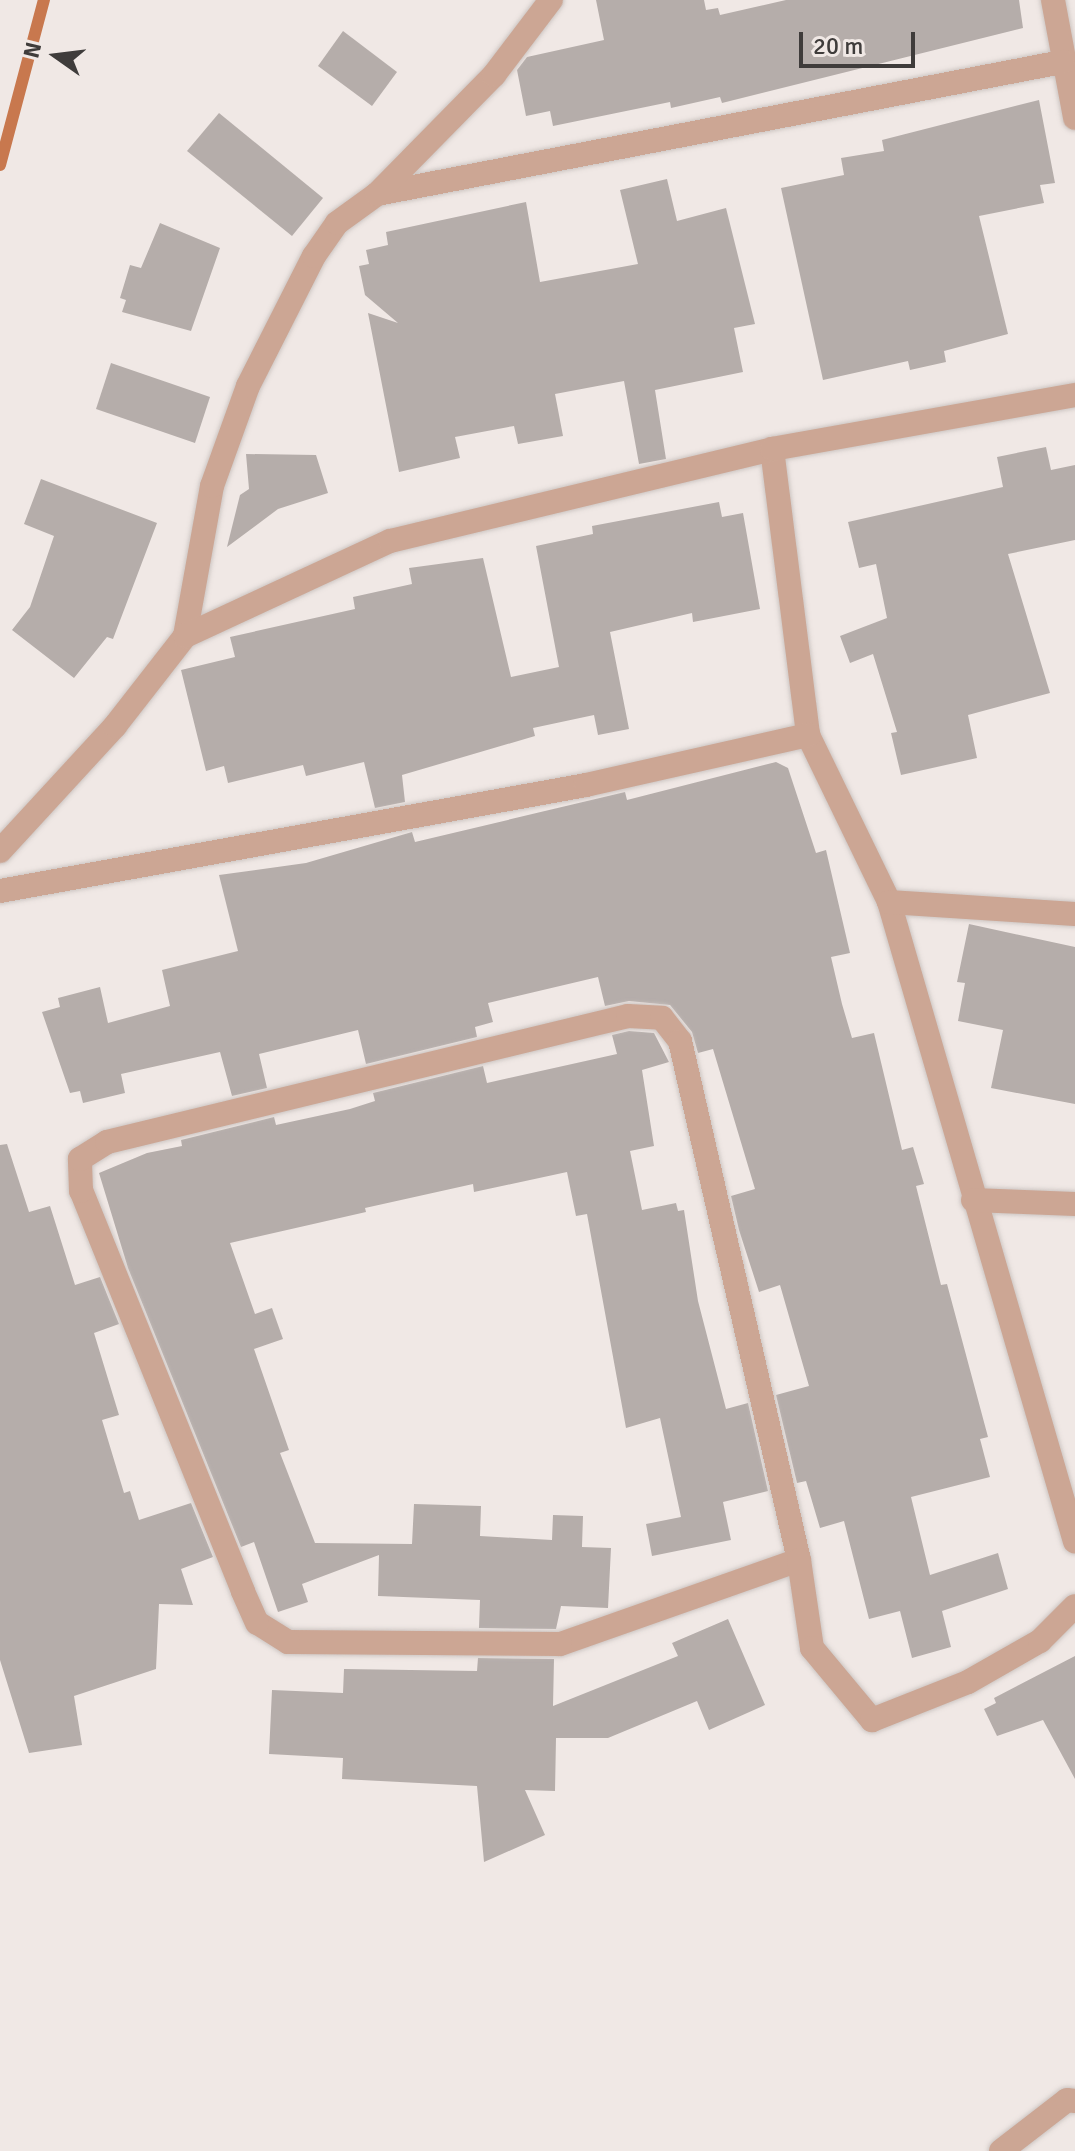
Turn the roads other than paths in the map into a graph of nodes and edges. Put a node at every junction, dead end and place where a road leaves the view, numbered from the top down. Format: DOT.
graph roads {
  1 [pos="551,0"];
  2 [pos="1053,0"];
  3 [pos="1062,62"];
  4 [pos="1075,118"];
  5 [pos="377,194"];
  6 [pos="1075,395"];
  7 [pos="772,449"];
  8 [pos="185,636"];
  9 [pos="808,735"];
  10 [pos="0,851"];
  11 [pos="0,891"];
  12 [pos="889,902"];
  13 [pos="1075,914"];
  14 [pos="973,1200"];
  15 [pos="1075,1204"];
  16 [pos="1075,1542"];
  17 [pos="799,1560"];
  18 [pos="1075,1606"];
  19 [pos="1075,2101"];
  20 [pos="1001,2151"];
  1 -- 5 [label="street"];
  2 -- 3 [label="street"];
  3 -- 4 [label="street"];
  3 -- 5 [label="street"];
  5 -- 8 [label="street"];
  6 -- 7 [label="street"];
  7 -- 8 [label="street"];
  7 -- 9 [label="street"];
  8 -- 10 [label="street"];
  9 -- 11 [label="street"];
  9 -- 12 [label="street"];
  12 -- 13 [label="street"];
  12 -- 14 [label="street"];
  14 -- 15 [label="street"];
  14 -- 16 [label="street"];
  17 -- 17 [label="street"];
  17 -- 18 [label="street"];
  19 -- 20 [label="street"];
}
